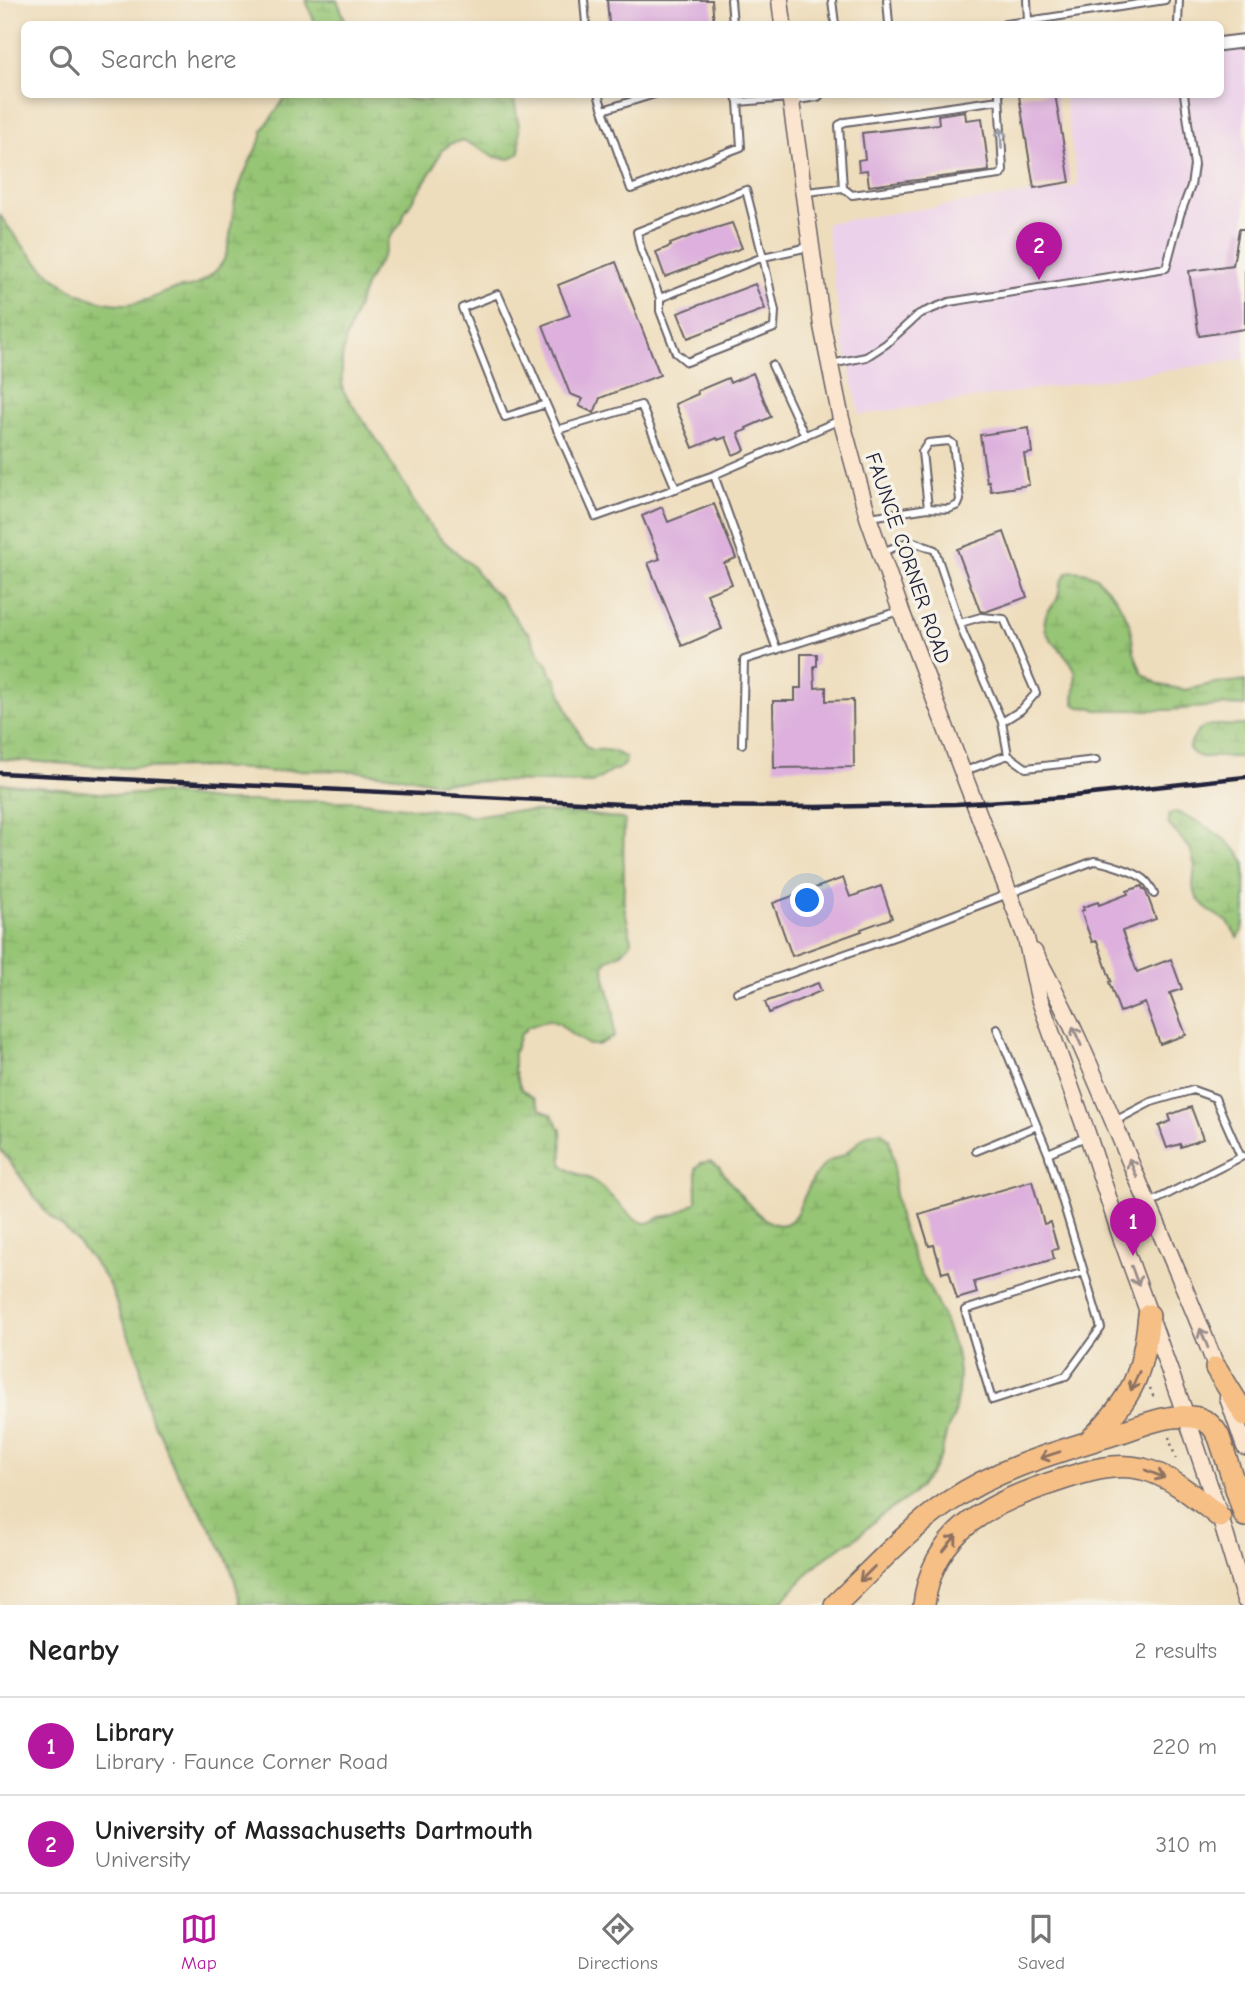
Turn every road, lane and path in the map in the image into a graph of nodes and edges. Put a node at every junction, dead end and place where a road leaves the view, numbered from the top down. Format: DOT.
graph roads {
  1 [pos="584,0"];
  2 [pos="732,0"];
  3 [pos="780,0"];
  4 [pos="832,0"];
  5 [pos="887,0"];
  6 [pos="1027,0"];
  7 [pos="1165,0"];
  8 [pos="1179,0"];
  9 [pos="586,21"];
  10 [pos="733,21"];
  11 [pos="783,21"];
  12 [pos="835,21"];
  13 [pos="889,21"];
  14 [pos="1028,21"];
  15 [pos="1040,21"];
  16 [pos="1178,21"];
  17 [pos="1245,41"];
  18 [pos="1224,44"];
  19 [pos="599,98"];
  20 [pos="642,98"];
  21 [pos="736,98"];
  22 [pos="773,98"];
  23 [pos="790,98"];
  24 [pos="993,98"];
  25 [pos="999,98"];
  26 [pos="1185,98"];
  27 [pos="738,102"];
  28 [pos="603,110"];
  29 [pos="843,188"];
  30 [pos="804,192"];
  31 [pos="810,247"];
  32 [pos="763,257"];
  33 [pos="660,298"];
  34 [pos="772,365"];
  35 [pos="830,365"];
  36 [pos="546,404"];
  37 [pos="841,419"];
  38 [pos="557,430"];
  39 [pos="805,436"];
  40 [pos="714,475"];
  41 [pos="676,489"];
  42 [pos="928,508"];
  43 [pos="868,517"];
  44 [pos="881,553"];
  45 [pos="901,611"];
  46 [pos="960,623"];
  47 [pos="777,650"];
  48 [pos="1002,722"];
  49 [pos="742,744"];
  50 [pos="1007,755"];
  51 [pos="1096,760"];
  52 [pos="963,771"];
  53 [pos="1010,894"];
  54 [pos="1154,894"];
  55 [pos="1026,938"];
  56 [pos="737,992"];
  57 [pos="997,1028"];
  58 [pos="1113,1122"];
  59 [pos="1037,1126"];
  60 [pos="1088,1136"];
  61 [pos="976,1151"];
  62 [pos="1048,1153"];
  63 [pos="1243,1156"];
  64 [pos="1148,1204"];
  65 [pos="1084,1272"];
  66 [pos="1149,1315"];
  67 [pos="1216,1367"];
  68 [pos="1146,1379"];
  69 [pos="1158,1408"];
  70 [pos="1245,1415"];
  71 [pos="1186,1416"];
  72 [pos="1169,1437"];
  73 [pos="1087,1443"];
  74 [pos="1245,1447"];
  75 [pos="1181,1473"];
  76 [pos="1245,1516"];
  77 [pos="1220,1517"];
  78 [pos="1245,1600"];
  79 [pos="835,1605"];
  80 [pos="924,1605"];
  1 -- 9 [label="lane"];
  2 -- 10 [label="lane"];
  3 -- 11 [label="main road"];
  4 -- 12 [label="lane"];
  5 -- 13 [label="lane"];
  6 -- 14 [label="lane"];
  7 -- 15 [label="lane"];
  8 -- 16 [label="lane"];
  17 -- 18 [label="street"];
  19 -- 28 [label="lane"];
  20 -- 28 [label="lane"];
  21 -- 27 [label="lane"];
  22 -- 27 [label="lane"];
  23 -- 30 [label="main road, FAUNCE CORNER ROAD"];
  24 -- 29 [label="lane"];
  29 -- 25 [label="lane, one-way"];
  26 -- 35 [label="lane"];
  27 -- 28 [label="lane"];
  29 -- 30 [label="lane"];
  30 -- 31 [label="main road, FAUNCE CORNER ROAD"];
  31 -- 32 [label="lane"];
  31 -- 35 [label="main road, FAUNCE CORNER ROAD"];
  32 -- 33 [label="lane"];
  32 -- 33 [label="lane"];
  32 -- 33 [label="lane"];
  34 -- 39 [label="lane"];
  35 -- 37 [label="main road, FAUNCE CORNER ROAD"];
  36 -- 36 [label="lane"];
  36 -- 38 [label="lane"];
  37 -- 39 [label="lane"];
  37 -- 43 [label="main road, FAUNCE CORNER ROAD"];
  38 -- 41 [label="lane"];
  38 -- 41 [label="lane"];
  39 -- 40 [label="lane"];
  40 -- 41 [label="lane"];
  40 -- 47 [label="lane"];
  42 -- 42 [label="lane"];
  42 -- 43 [label="lane"];
  43 -- 44 [label="main road, FAUNCE CORNER ROAD"];
  44 -- 45 [label="main road, FAUNCE CORNER ROAD"];
  44 -- 46 [label="lane"];
  45 -- 47 [label="lane"];
  45 -- 52 [label="main road, FAUNCE CORNER ROAD"];
  46 -- 48 [label="lane"];
  46 -- 48 [label="lane"];
  47 -- 49 [label="lane"];
  48 -- 50 [label="lane"];
  50 -- 51 [label="lane"];
  50 -- 52 [label="lane"];
  52 -- 53 [label="main road, FAUNCE CORNER ROAD"];
  53 -- 54 [label="lane"];
  53 -- 55 [label="main road, FAUNCE CORNER ROAD"];
  53 -- 56 [label="lane"];
  58 -- 55 [label="main road, FAUNCE CORNER ROAD, one-way"];
  55 -- 60 [label="main road, FAUNCE CORNER ROAD"];
  57 -- 59 [label="lane"];
  58 -- 60 [label="main road"];
  58 -- 63 [label="lane"];
  64 -- 58 [label="main road, FAUNCE CORNER ROAD, one-way"];
  59 -- 61 [label="lane"];
  59 -- 62 [label="lane"];
  60 -- 62 [label="lane"];
  60 -- 66 [label="main road, FAUNCE CORNER ROAD, one-way"];
  62 -- 65 [label="lane"];
  63 -- 64 [label="lane"];
  67 -- 64 [label="main road, FAUNCE CORNER ROAD, one-way"];
  65 -- 65 [label="lane"];
  66 -- 71 [label="main road, FAUNCE CORNER ROAD"];
  66 -- 73 [label="highway, one-way"];
  67 -- 70 [label="highway"];
  67 -- 74 [label="main road, FAUNCE CORNER ROAD"];
  68 -- 69 [label="path"];
  71 -- 73 [label="highway"];
  71 -- 76 [label="highway"];
  71 -- 77 [label="main road, FAUNCE CORNER ROAD"];
  72 -- 75 [label="path"];
  73 -- 79 [label="highway, one-way"];
  77 -- 78 [label="main road, FAUNCE CORNER ROAD"];
  80 -- 77 [label="highway, one-way"];
}
